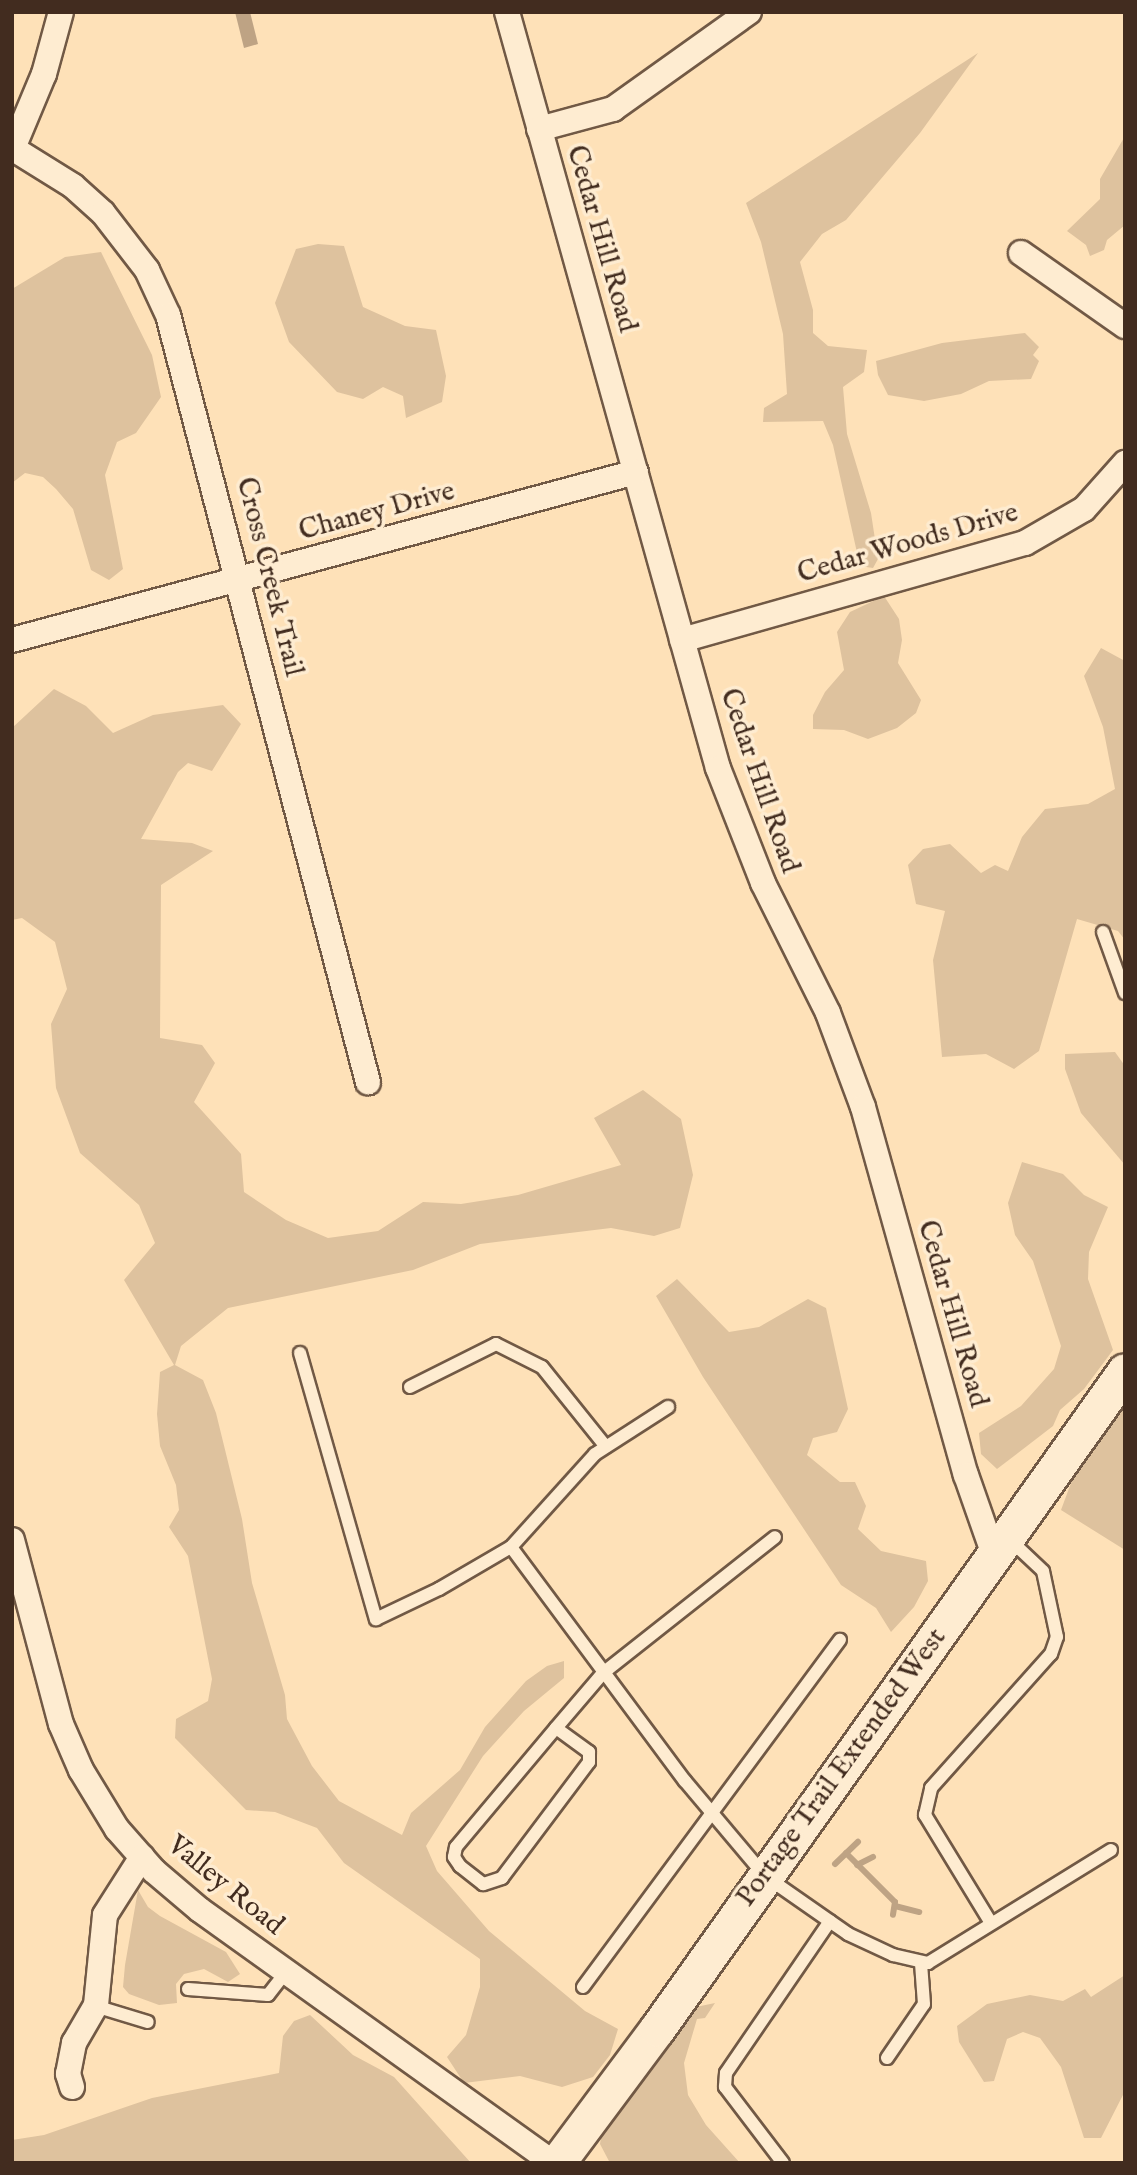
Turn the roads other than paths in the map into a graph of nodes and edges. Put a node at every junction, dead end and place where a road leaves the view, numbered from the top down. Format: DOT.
graph roads {
  1 [pos="61,12"];
  2 [pos="507,12"];
  3 [pos="749,12"];
  4 [pos="539,130"];
  5 [pos="13,148"];
  6 [pos="1021,253"];
  7 [pos="1125,326"];
  8 [pos="1125,463"];
  9 [pos="636,472"];
  10 [pos="240,580"];
  11 [pos="12,640"];
  12 [pos="682,640"];
  13 [pos="1103,932"];
  14 [pos="1125,993"];
  15 [pos="368,1082"];
  16 [pos="300,1353"];
  17 [pos="1125,1371"];
  18 [pos="410,1387"];
  19 [pos="668,1407"];
  20 [pos="606,1447"];
  21 [pos="775,1537"];
  22 [pos="12,1540"];
  23 [pos="1000,1546"];
  24 [pos="511,1547"];
  25 [pos="840,1640"];
  26 [pos="603,1673"];
  27 [pos="556,1728"];
  28 [pos="710,1811"];
  29 [pos="1111,1850"];
  30 [pos="142,1857"];
  31 [pos="765,1876"];
  32 [pos="830,1921"];
  33 [pos="991,1923"];
  34 [pos="921,1963"];
  35 [pos="286,1972"];
  36 [pos="583,1987"];
  37 [pos="188,1989"];
  38 [pos="95,2006"];
  39 [pos="148,2022"];
  40 [pos="887,2058"];
  41 [pos="72,2087"];
  42 [pos="555,2163"];
  43 [pos="783,2163"];
  1 -- 5 [label="street"];
  2 -- 4 [label="street, Cedar Hill Road"];
  3 -- 4 [label="street"];
  4 -- 9 [label="street, Cedar Hill Road"];
  5 -- 10 [label="street, Cross Creek Trail"];
  6 -- 7 [label="street"];
  8 -- 12 [label="street, Cedar Woods Drive"];
  9 -- 10 [label="street, Chaney Drive"];
  9 -- 12 [label="street, Cedar Hill Road"];
  10 -- 11 [label="street, Chaney Drive"];
  10 -- 15 [label="street, Cross Creek Trail"];
  12 -- 23 [label="street, Cedar Hill Road"];
  13 -- 14 [label="lane"];
  16 -- 24 [label="lane"];
  17 -- 23 [label="main road, Portage Trail Extended West"];
  18 -- 20 [label="lane"];
  19 -- 20 [label="lane"];
  20 -- 24 [label="lane"];
  21 -- 26 [label="lane"];
  22 -- 30 [label="street, Valley Road"];
  23 -- 31 [label="main road, Portage Trail Extended West"];
  23 -- 33 [label="lane"];
  24 -- 26 [label="lane"];
  25 -- 28 [label="lane"];
  26 -- 27 [label="lane"];
  26 -- 28 [label="lane"];
  27 -- 27 [label="lane"];
  28 -- 31 [label="lane"];
  28 -- 36 [label="lane"];
  29 -- 33 [label="lane"];
  30 -- 35 [label="street, Valley Road"];
  30 -- 38 [label="street"];
  31 -- 32 [label="lane"];
  31 -- 42 [label="main road, Portage Trail Extended West"];
  32 -- 34 [label="lane"];
  32 -- 43 [label="lane"];
  33 -- 34 [label="lane"];
  34 -- 40 [label="lane"];
  35 -- 37 [label="lane"];
  35 -- 42 [label="street, Valley Road"];
  38 -- 39 [label="lane"];
  38 -- 41 [label="street"];
}
